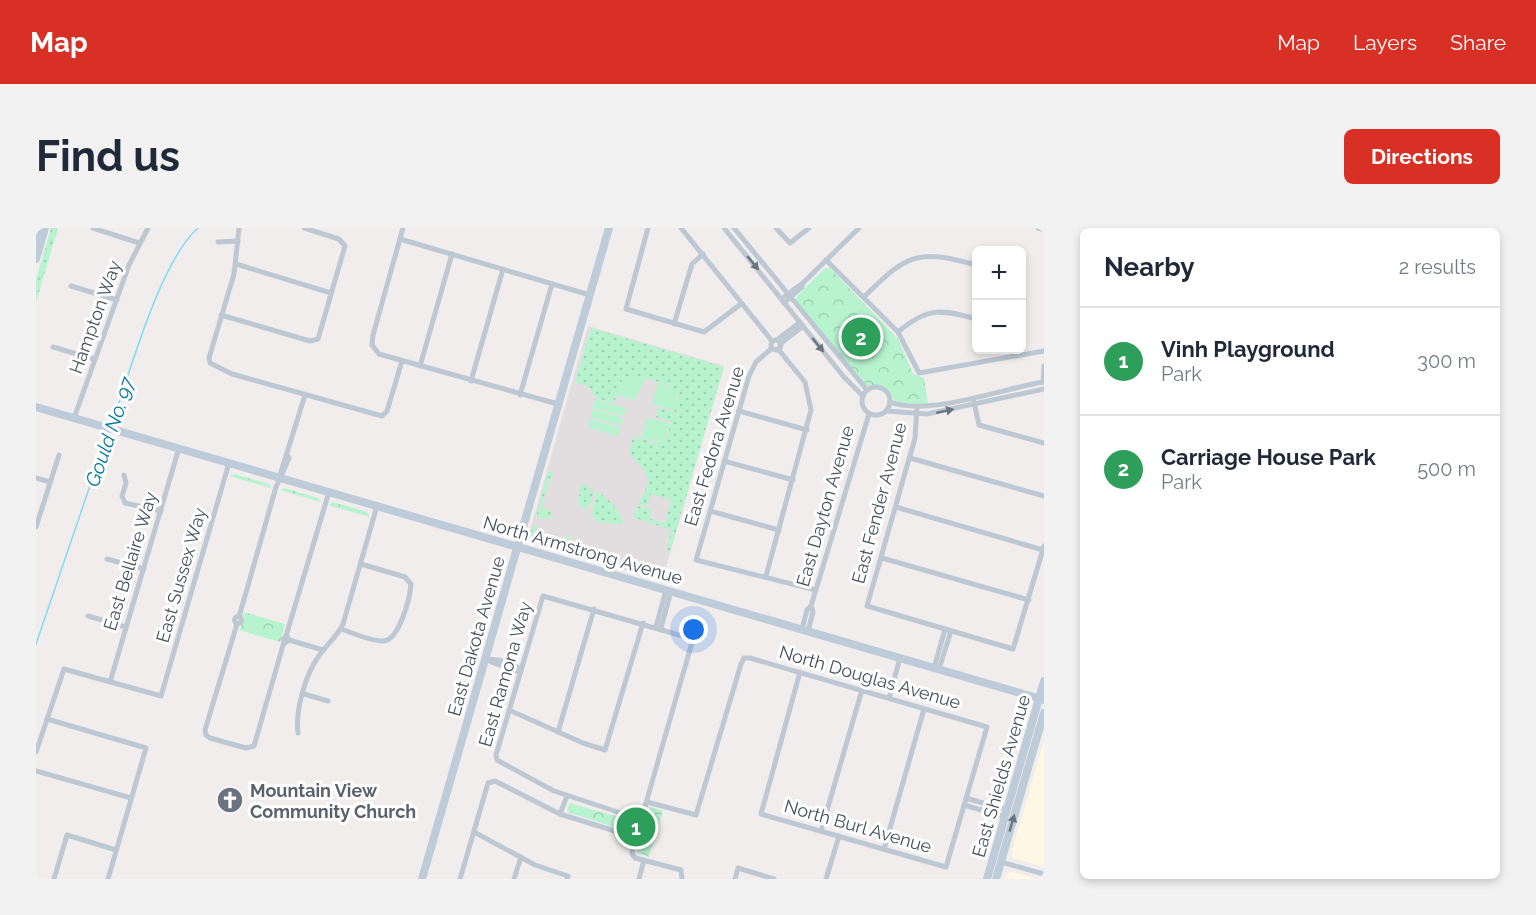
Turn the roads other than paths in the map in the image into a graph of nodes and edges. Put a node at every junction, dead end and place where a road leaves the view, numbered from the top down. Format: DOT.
graph roads {
  1 [pos="37,228"];
  2 [pos="45,228"];
  3 [pos="93,228"];
  4 [pos="148,228"];
  5 [pos="239,228"];
  6 [pos="304,228"];
  7 [pos="403,228"];
  8 [pos="609,228"];
  9 [pos="648,228"];
  10 [pos="681,228"];
  11 [pos="724,228"];
  12 [pos="734,228"];
  13 [pos="776,228"];
  14 [pos="809,228"];
  15 [pos="859,228"];
  16 [pos="1038,228"];
  17 [pos="1044,230"];
  18 [pos="36,239"];
  19 [pos="400,239"];
  20 [pos="238,241"];
  21 [pos="218,242"];
  22 [pos="139,243"];
  23 [pos="452,254"];
  24 [pos="703,254"];
  25 [pos="36,259"];
  26 [pos="826,260"];
  27 [pos="236,264"];
  28 [pos="972,264"];
  29 [pos="503,269"];
  30 [pos="552,284"];
  31 [pos="71,286"];
  32 [pos="331,292"];
  33 [pos="590,295"];
  34 [pos="789,296"];
  35 [pos="864,297"];
  36 [pos="117,300"];
  37 [pos="783,301"];
  38 [pos="741,304"];
  39 [pos="221,315"];
  40 [pos="972,318"];
  41 [pos="674,324"];
  42 [pos="801,324"];
  43 [pos="898,332"];
  44 [pos="776,344"];
  45 [pos="52,347"];
  46 [pos="1044,351"];
  47 [pos="993,354"];
  48 [pos="993,358"];
  49 [pos="94,359"];
  50 [pos="402,361"];
  51 [pos="420,366"];
  52 [pos="1044,366"];
  53 [pos="471,381"];
  54 [pos="1044,385"];
  55 [pos="865,393"];
  56 [pos="305,395"];
  57 [pos="520,395"];
  58 [pos="973,397"];
  59 [pos="890,402"];
  60 [pos="558,404"];
  61 [pos="975,405"];
  62 [pos="36,407"];
  63 [pos="917,407"];
  64 [pos="739,411"];
  65 [pos="887,411"];
  66 [pos="869,414"];
  67 [pos="917,415"];
  68 [pos="74,418"];
  69 [pos="807,430"];
  70 [pos="1044,443"];
  71 [pos="179,448"];
  72 [pos="59,455"];
  73 [pos="910,458"];
  74 [pos="724,461"];
  75 [pos="229,463"];
  76 [pos="124,476"];
  77 [pos="36,478"];
  78 [pos="280,478"];
  79 [pos="793,480"];
  80 [pos="50,482"];
  81 [pos="328,492"];
  82 [pos="1044,496"];
  83 [pos="377,506"];
  84 [pos="896,507"];
  85 [pos="161,511"];
  86 [pos="710,511"];
  87 [pos="36,527"];
  88 [pos="779,530"];
  89 [pos="517,547"];
  90 [pos="1043,548"];
  91 [pos="882,558"];
  92 [pos="107,559"];
  93 [pos="361,564"];
  94 [pos="144,569"];
  95 [pos="766,576"];
  96 [pos="816,590"];
  97 [pos="669,591"];
  98 [pos="1029,600"];
  99 [pos="594,609"];
  100 [pos="88,616"];
  101 [pos="643,623"];
  102 [pos="126,627"];
  103 [pos="658,628"];
  104 [pos="341,629"];
  105 [pos="805,630"];
  106 [pos="948,630"];
  107 [pos="287,640"];
  108 [pos="323,650"];
  109 [pos="900,658"];
  110 [pos="484,659"];
  111 [pos="936,668"];
  112 [pos="521,669"];
  113 [pos="800,672"];
  114 [pos="1044,681"];
  115 [pos="110,682"];
  116 [pos="862,690"];
  117 [pos="304,694"];
  118 [pos="889,698"];
  119 [pos="1042,699"];
  120 [pos="328,701"];
  121 [pos="924,709"];
  122 [pos="509,710"];
  123 [pos="1044,713"];
  124 [pos="47,719"];
  125 [pos="558,732"];
  126 [pos="298,733"];
  127 [pos="36,752"];
  128 [pos="36,771"];
  129 [pos="567,796"];
  130 [pos="131,798"];
  131 [pos="647,802"];
  132 [pos="965,802"];
  133 [pos="1006,813"];
  134 [pos="560,814"];
  135 [pos="822,831"];
  136 [pos="474,832"];
  137 [pos="839,836"];
  138 [pos="884,849"];
  139 [pos="116,850"];
  140 [pos="521,857"];
  141 [pos="644,860"];
  142 [pos="1001,862"];
  143 [pos="1044,874"];
  144 [pos="567,878"];
  145 [pos="54,879"];
  146 [pos="108,879"];
  147 [pos="422,879"];
  148 [pos="460,879"];
  149 [pos="514,879"];
  150 [pos="639,879"];
  151 [pos="682,879"];
  152 [pos="735,879"];
  153 [pos="774,879"];
  154 [pos="826,879"];
  155 [pos="987,879"];
  156 [pos="996,879"];
  1 -- 18 [label="street"];
  2 -- 25 [label="street"];
  3 -- 22 [label="street"];
  4 -- 22 [label="street, Hampton Way"];
  5 -- 20 [label="street"];
  6 -- 32 [label="street"];
  7 -- 19 [label="street"];
  8 -- 33 [label="street, East Dakota Avenue"];
  9 -- 41 [label="street"];
  10 -- 24 [label="street"];
  11 -- 37 [label="street, one-way"];
  12 -- 34 [label="street"];
  13 -- 14 [label="street"];
  15 -- 26 [label="street"];
  16 -- 17 [label="street"];
  19 -- 23 [label="street"];
  19 -- 50 [label="street"];
  20 -- 21 [label="street"];
  20 -- 27 [label="street"];
  22 -- 36 [label="street, Hampton Way"];
  23 -- 29 [label="street"];
  23 -- 51 [label="street"];
  24 -- 38 [label="street"];
  24 -- 41 [label="street"];
  26 -- 34 [label="street"];
  26 -- 35 [label="street"];
  27 -- 32 [label="street"];
  27 -- 39 [label="street"];
  28 -- 35 [label="street"];
  29 -- 30 [label="street"];
  29 -- 53 [label="street"];
  30 -- 33 [label="street"];
  30 -- 57 [label="street"];
  31 -- 36 [label="street"];
  32 -- 39 [label="street"];
  33 -- 60 [label="street, East Dakota Avenue"];
  34 -- 37 [label="street"];
  34 -- 55 [label="street"];
  35 -- 43 [label="street"];
  36 -- 49 [label="street, Hampton Way"];
  37 -- 42 [label="street"];
  38 -- 41 [label="street"];
  38 -- 44 [label="street"];
  39 -- 56 [label="street"];
  40 -- 43 [label="street"];
  42 -- 44 [label="street, East Fedora Avenue"];
  42 -- 55 [label="street, one-way"];
  43 -- 48 [label="street"];
  44 -- 64 [label="street, East Fedora Avenue"];
  44 -- 69 [label="street"];
  45 -- 49 [label="street"];
  46 -- 48 [label="street"];
  47 -- 48 [label="street"];
  49 -- 68 [label="street, Hampton Way"];
  50 -- 51 [label="street"];
  50 -- 56 [label="street"];
  51 -- 53 [label="street"];
  52 -- 54 [label="street"];
  53 -- 57 [label="street"];
  54 -- 58 [label="street"];
  54 -- 61 [label="street"];
  55 -- 59 [label="street"];
  55 -- 66 [label="street"];
  56 -- 78 [label="street"];
  57 -- 60 [label="street"];
  58 -- 61 [label="street"];
  58 -- 63 [label="street"];
  59 -- 63 [label="street"];
  59 -- 65 [label="street"];
  60 -- 89 [label="street, East Dakota Avenue"];
  67 -- 61 [label="street, one-way"];
  61 -- 70 [label="street"];
  62 -- 68 [label="street, North Armstrong Avenue"];
  63 -- 67 [label="street, East Fender Avenue"];
  64 -- 69 [label="street"];
  64 -- 74 [label="street, East Fedora Avenue"];
  65 -- 66 [label="street"];
  65 -- 67 [label="street"];
  66 -- 96 [label="street, East Dayton Avenue"];
  67 -- 73 [label="street, East Fender Avenue"];
  68 -- 71 [label="street, North Armstrong Avenue"];
  69 -- 79 [label="street"];
  71 -- 75 [label="street, North Armstrong Avenue"];
  71 -- 85 [label="street, East Bellaire Way"];
  72 -- 80 [label="street"];
  73 -- 82 [label="street"];
  73 -- 84 [label="street, East Fender Avenue"];
  74 -- 79 [label="street"];
  74 -- 86 [label="street, East Fedora Avenue"];
  75 -- 78 [label="street, North Armstrong Avenue"];
  75 -- 115 [label="street, East Sussex Way"];
  76 -- 85 [label="street"];
  77 -- 80 [label="street"];
  78 -- 81 [label="street, North Armstrong Avenue"];
  78 -- 107 [label="street"];
  79 -- 88 [label="street"];
  80 -- 87 [label="street"];
  81 -- 83 [label="street, North Armstrong Avenue"];
  81 -- 107 [label="street"];
  83 -- 89 [label="street, North Armstrong Avenue"];
  83 -- 93 [label="street"];
  84 -- 90 [label="street"];
  84 -- 91 [label="street, East Fender Avenue"];
  85 -- 94 [label="street, East Bellaire Way"];
  86 -- 88 [label="street"];
  86 -- 95 [label="street, East Fedora Avenue"];
  88 -- 95 [label="street"];
  89 -- 97 [label="street, North Armstrong Avenue"];
  89 -- 110 [label="street, East Dakota Avenue"];
  90 -- 98 [label="street"];
  91 -- 98 [label="street"];
  91 -- 106 [label="street, East Fender Avenue"];
  92 -- 94 [label="street"];
  93 -- 104 [label="street"];
  93 -- 104 [label="street"];
  94 -- 102 [label="street, East Bellaire Way"];
  95 -- 96 [label="street"];
  96 -- 105 [label="street, East Dayton Avenue"];
  97 -- 103 [label="street"];
  97 -- 105 [label="street, North Armstrong Avenue"];
  98 -- 106 [label="street"];
  99 -- 101 [label="street"];
  99 -- 112 [label="street, East Ramona Way"];
  99 -- 125 [label="street"];
  100 -- 102 [label="street"];
  101 -- 103 [label="street"];
  101 -- 125 [label="street"];
  102 -- 115 [label="street, East Bellaire Way"];
  103 -- 131 [label="street"];
  104 -- 108 [label="street"];
  105 -- 109 [label="street, North Armstrong Avenue"];
  106 -- 111 [label="street"];
  107 -- 108 [label="street"];
  108 -- 117 [label="street"];
  109 -- 111 [label="street, North Armstrong Avenue"];
  109 -- 118 [label="street"];
  110 -- 112 [label="street"];
  110 -- 147 [label="street, East Dakota Avenue"];
  111 -- 119 [label="street, North Armstrong Avenue"];
  112 -- 122 [label="street, East Ramona Way"];
  113 -- 116 [label="street, North Douglas Avenue"];
  113 -- 131 [label="street, North Douglas Avenue"];
  113 -- 135 [label="street, North Burl Avenue"];
  114 -- 119 [label="street, East Shields Avenue"];
  115 -- 124 [label="street"];
  116 -- 118 [label="street, North Douglas Avenue"];
  116 -- 135 [label="street"];
  117 -- 120 [label="street"];
  117 -- 126 [label="street"];
  118 -- 121 [label="street, North Douglas Avenue"];
  119 -- 133 [label="street, East Shields Avenue"];
  121 -- 132 [label="street, North Douglas Avenue"];
  121 -- 138 [label="street"];
  122 -- 125 [label="street"];
  122 -- 129 [label="street, East Ramona Way"];
  142 -- 123 [label="street, East Shields Avenue, one-way"];
  124 -- 127 [label="street"];
  124 -- 130 [label="street"];
  128 -- 130 [label="street"];
  129 -- 131 [label="street"];
  129 -- 134 [label="street"];
  130 -- 139 [label="street"];
  132 -- 133 [label="street"];
  132 -- 138 [label="street, North Burl Avenue"];
  133 -- 155 [label="street, East Shields Avenue"];
  134 -- 136 [label="street"];
  134 -- 141 [label="street"];
  135 -- 137 [label="street, North Burl Avenue"];
  136 -- 140 [label="street"];
  136 -- 148 [label="street"];
  137 -- 138 [label="street, North Burl Avenue"];
  137 -- 154 [label="street"];
  139 -- 145 [label="street"];
  139 -- 146 [label="street"];
  140 -- 144 [label="street"];
  140 -- 149 [label="street"];
  141 -- 150 [label="street"];
  141 -- 151 [label="street"];
  142 -- 143 [label="street"];
  142 -- 156 [label="street, East Shields Avenue"];
  152 -- 153 [label="street"];
}
